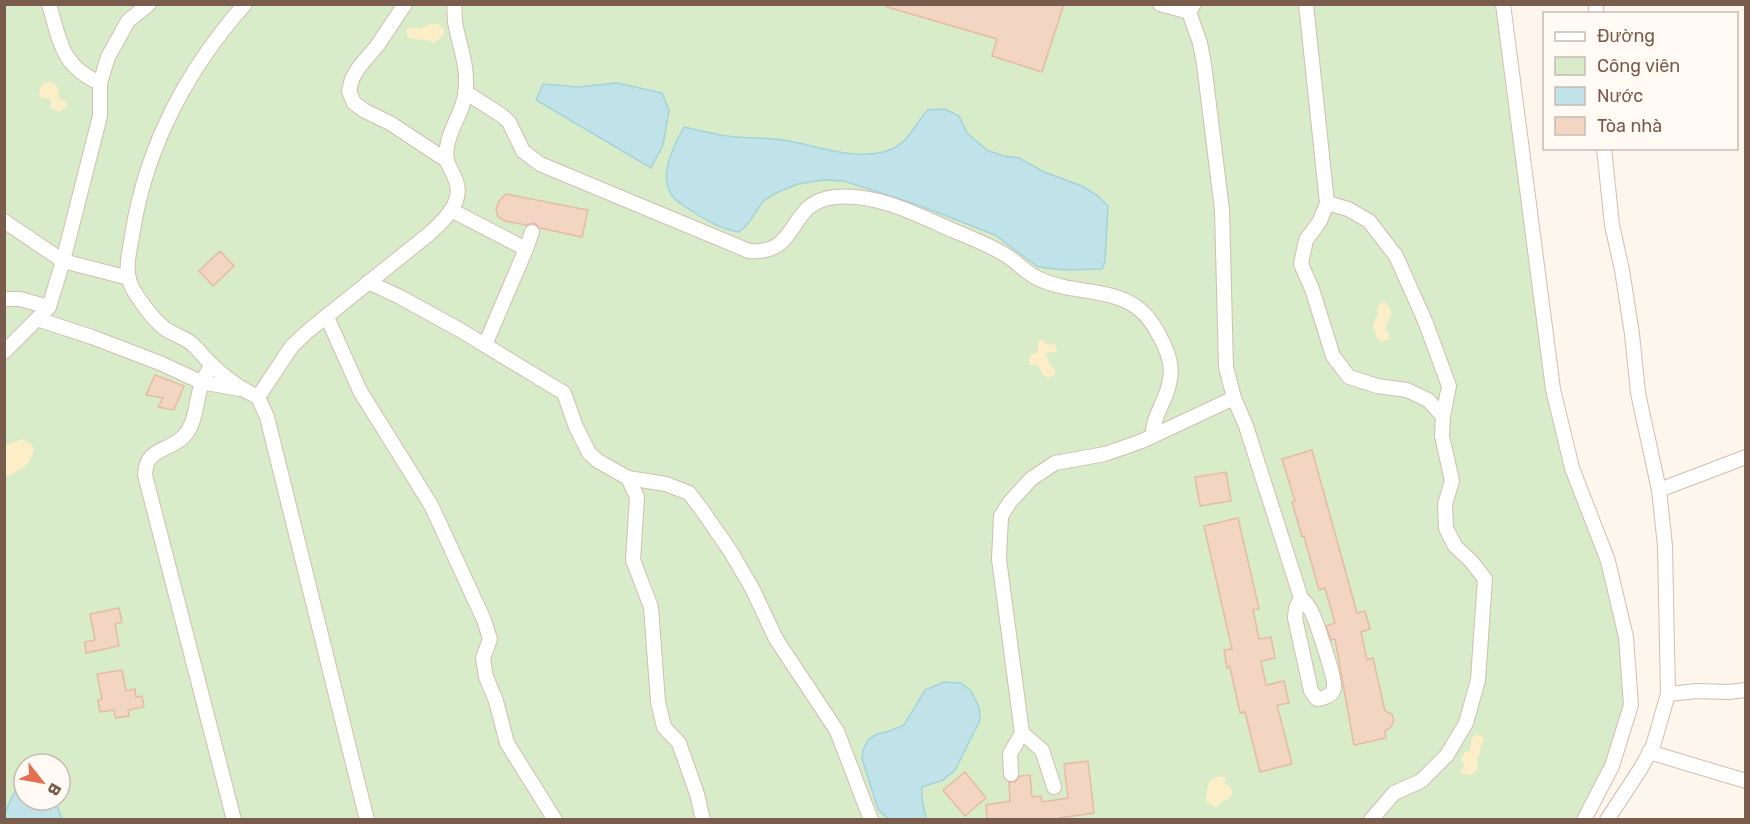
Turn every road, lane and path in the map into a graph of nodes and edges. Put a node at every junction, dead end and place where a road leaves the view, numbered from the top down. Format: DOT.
graph roads {
  1 [pos="49,4"];
  2 [pos="149,4"];
  3 [pos="245,4"];
  4 [pos="405,4"];
  5 [pos="454,4"];
  6 [pos="1160,4"];
  7 [pos="1306,4"];
  8 [pos="1503,4"];
  9 [pos="1191,8"];
  10 [pos="100,83"];
  11 [pos="465,92"];
  12 [pos="1604,150"];
  13 [pos="446,160"];
  14 [pos="1327,203"];
  15 [pos="451,210"];
  16 [pos="4,221"];
  17 [pos="532,232"];
  18 [pos="526,249"];
  19 [pos="63,261"];
  20 [pos="129,278"];
  21 [pos="368,282"];
  22 [pos="4,299"];
  23 [pos="49,307"];
  24 [pos="327,316"];
  25 [pos="37,318"];
  26 [pos="485,345"];
  27 [pos="4,352"];
  28 [pos="212,365"];
  29 [pos="201,382"];
  30 [pos="241,390"];
  31 [pos="258,397"];
  32 [pos="1234,399"];
  33 [pos="1443,416"];
  34 [pos="1153,436"];
  35 [pos="1746,457"];
  36 [pos="628,478"];
  37 [pos="1659,490"];
  38 [pos="1301,598"];
  39 [pos="1746,690"];
  40 [pos="1668,694"];
  41 [pos="1023,733"];
  42 [pos="1649,752"];
  43 [pos="1011,774"];
  44 [pos="1746,781"];
  45 [pos="1054,787"];
  46 [pos="234,819"];
  47 [pos="367,819"];
  48 [pos="555,819"];
  49 [pos="703,819"];
  50 [pos="871,819"];
  51 [pos="1371,819"];
  52 [pos="1584,819"];
  53 [pos="1607,819"];
  1 -- 10 [label="street"];
  2 -- 10 [label="street"];
  3 -- 20 [label="street"];
  4 -- 13 [label="street"];
  5 -- 11 [label="street"];
  6 -- 9 [label="street"];
  7 -- 14 [label="street"];
  8 -- 52 [label="street"];
  9 -- 32 [label="street"];
  10 -- 19 [label="street"];
  11 -- 13 [label="street"];
  11 -- 34 [label="street"];
  12 -- 37 [label="street"];
  13 -- 15 [label="street"];
  14 -- 33 [label="street"];
  14 -- 33 [label="street"];
  15 -- 18 [label="street"];
  15 -- 21 [label="street"];
  16 -- 19 [label="street"];
  17 -- 18 [label="street"];
  18 -- 26 [label="street"];
  19 -- 20 [label="street"];
  19 -- 23 [label="street"];
  20 -- 28 [label="street"];
  21 -- 24 [label="street"];
  21 -- 26 [label="street"];
  22 -- 23 [label="street"];
  23 -- 25 [label="street"];
  24 -- 31 [label="street"];
  24 -- 48 [label="street"];
  25 -- 27 [label="street"];
  25 -- 29 [label="street"];
  26 -- 36 [label="street"];
  28 -- 29 [label="street"];
  28 -- 30 [label="street"];
  29 -- 30 [label="street"];
  29 -- 46 [label="street"];
  30 -- 31 [label="street"];
  31 -- 47 [label="street"];
  32 -- 34 [label="street"];
  32 -- 38 [label="street"];
  33 -- 51 [label="street"];
  34 -- 41 [label="street"];
  35 -- 37 [label="street"];
  36 -- 49 [label="street"];
  36 -- 50 [label="street"];
  37 -- 40 [label="street"];
  38 -- 38 [label="street"];
  39 -- 40 [label="street"];
  40 -- 42 [label="street"];
  41 -- 43 [label="street"];
  41 -- 45 [label="street"];
  42 -- 44 [label="street"];
  42 -- 53 [label="street"];
}
